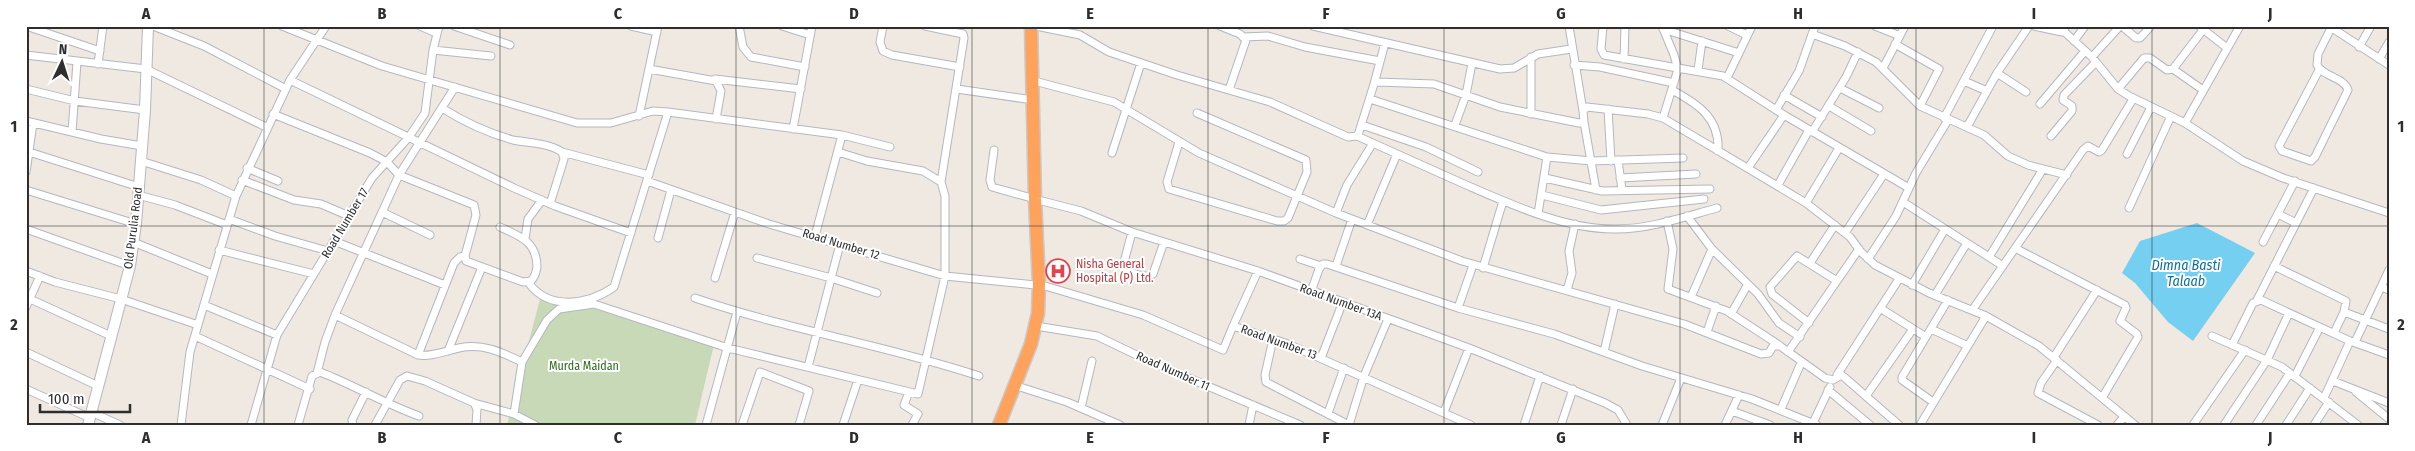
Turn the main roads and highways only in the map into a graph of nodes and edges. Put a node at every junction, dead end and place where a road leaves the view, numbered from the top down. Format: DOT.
graph roads {
  1 [pos="1031,26"];
  2 [pos="1036,26"];
  3 [pos="148,27"];
  4 [pos="1038,200"];
  5 [pos="1042,285"];
  6 [pos="90,418"];
  7 [pos="999,425"];
  8 [pos="1006,425"];
  1 -- 4 [label="highway"];
  2 -- 4 [label="highway"];
  3 -- 6 [label="main road, Old Purulia Road"];
  4 -- 5 [label="highway"];
  5 -- 7 [label="highway"];
  5 -- 8 [label="highway"];
}
